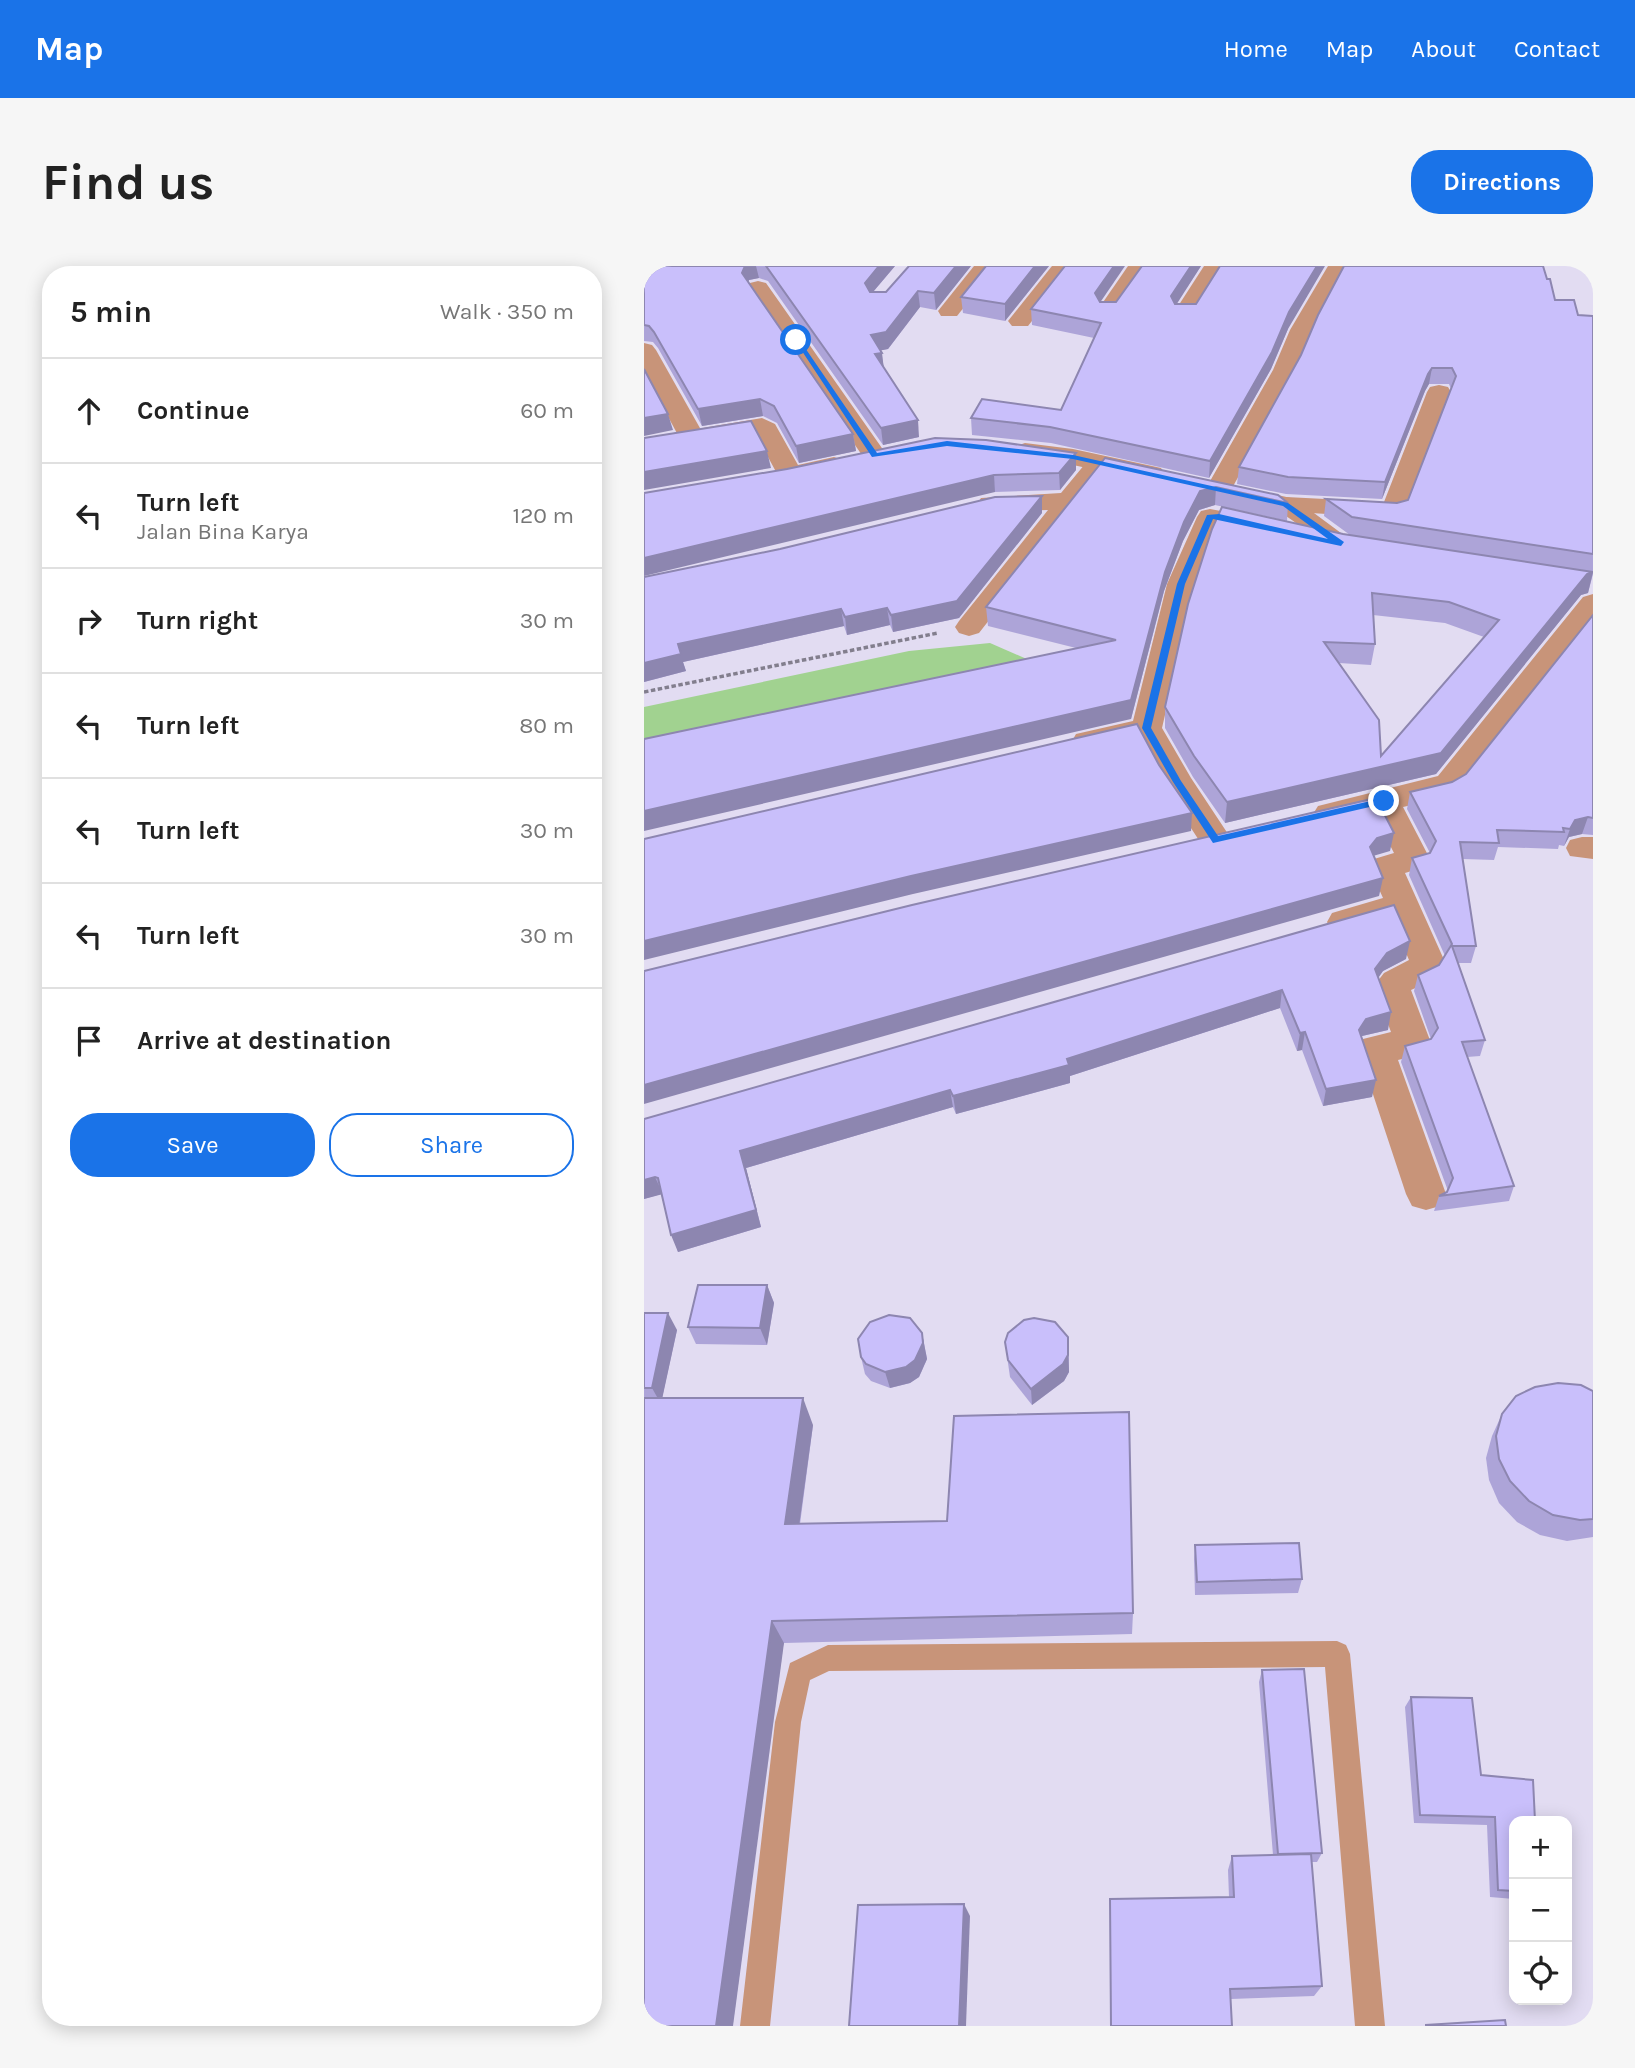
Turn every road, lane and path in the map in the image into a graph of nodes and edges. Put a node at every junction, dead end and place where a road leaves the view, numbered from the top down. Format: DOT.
graph roads {
  1 [pos="986,266"];
  2 [pos="1064,266"];
  3 [pos="1139,266"];
  4 [pos="1215,266"];
  5 [pos="1339,266"];
  6 [pos="758,288"];
  7 [pos="949,311"];
  8 [pos="1108,311"];
  9 [pos="1185,314"];
  10 [pos="1020,321"];
  11 [pos="644,350"];
  12 [pos="1439,391"];
  13 [pos="692,437"];
  14 [pos="644,446"];
  15 [pos="997,447"];
  16 [pos="1099,463"];
  17 [pos="790,475"];
  18 [pos="763,480"];
  19 [pos="1197,485"];
  20 [pos="1070,501"];
  21 [pos="1286,505"];
  22 [pos="969,510"];
  23 [pos="1341,544"];
  24 [pos="1391,552"];
  25 [pos="1589,589"];
  26 [pos="969,627"];
  27 [pos="644,692"];
  28 [pos="1147,728"];
  29 [pos="1053,749"];
  30 [pos="1384,801"];
  31 [pos="1294,822"];
  32 [pos="1216,840"];
  33 [pos="1402,905"];
  34 [pos="1310,932"];
  35 [pos="1426,1194"];
  36 [pos="755,2026"];
  37 [pos="1370,2026"];
  1 -- 7 [label="street"];
  2 -- 10 [label="street"];
  3 -- 8 [label="street"];
  4 -- 9 [label="street"];
  5 -- 19 [label="street"];
  6 -- 17 [label="street"];
  11 -- 13 [label="street"];
  12 -- 21 [label="street"];
  13 -- 14 [label="street"];
  13 -- 17 [label="street"];
  15 -- 16 [label="street"];
  16 -- 19 [label="street"];
  16 -- 20 [label="street"];
  17 -- 18 [label="street"];
  19 -- 21 [label="street"];
  20 -- 22 [label="street"];
  20 -- 26 [label="street"];
  21 -- 23 [label="street"];
  23 -- 24 [label="street"];
  23 -- 28 [label="street"];
  25 -- 30 [label="street"];
  26 -- 27 [label="path"];
  28 -- 29 [label="street"];
  28 -- 32 [label="street"];
  30 -- 31 [label="street"];
  30 -- 33 [label="street"];
  33 -- 34 [label="street"];
  33 -- 35 [label="street"];
  36 -- 37 [label="lane"];
}
